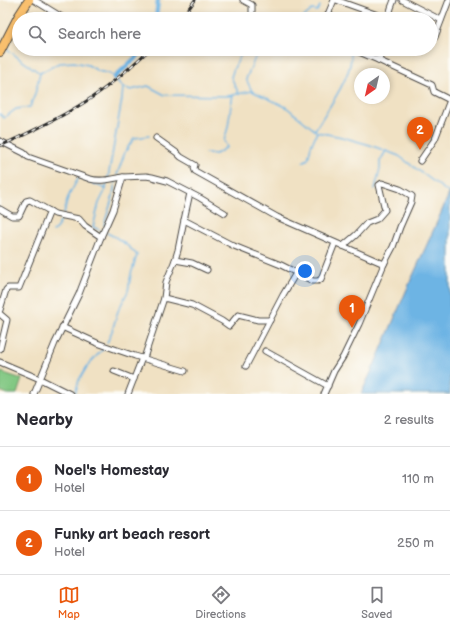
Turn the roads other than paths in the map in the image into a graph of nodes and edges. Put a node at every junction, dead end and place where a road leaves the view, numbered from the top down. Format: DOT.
graph roads {
  1 [pos="29,0"];
  2 [pos="34,0"];
  3 [pos="243,0"];
  4 [pos="335,0"];
  5 [pos="394,0"];
  6 [pos="402,0"];
  7 [pos="449,0"];
  8 [pos="349,2"];
  9 [pos="21,12"];
  10 [pos="54,12"];
  11 [pos="252,12"];
  12 [pos="329,12"];
  13 [pos="372,12"];
  14 [pos="390,12"];
  15 [pos="425,12"];
  16 [pos="438,18"];
  17 [pos="441,20"];
  18 [pos="438,28"];
  19 [pos="12,29"];
  20 [pos="0,52"];
  21 [pos="369,56"];
  22 [pos="380,56"];
  23 [pos="378,60"];
  24 [pos="450,100"];
  25 [pos="156,138"];
  26 [pos="0,141"];
  27 [pos="420,161"];
  28 [pos="123,177"];
  29 [pos="190,193"];
  30 [pos="0,209"];
  31 [pos="50,211"];
  32 [pos="225,213"];
  33 [pos="184,220"];
  34 [pos="101,237"];
  35 [pos="335,243"];
  36 [pos="343,246"];
  37 [pos="176,260"];
  38 [pos="384,264"];
  39 [pos="208,270"];
  40 [pos="296,273"];
  41 [pos="164,298"];
  42 [pos="0,310"];
  43 [pos="0,314"];
  44 [pos="270,320"];
  45 [pos="62,328"];
  46 [pos="0,349"];
  47 [pos="265,350"];
  48 [pos="143,358"];
  49 [pos="0,362"];
  50 [pos="246,366"];
  51 [pos="114,371"];
  52 [pos="185,371"];
  53 [pos="40,379"];
  54 [pos="134,379"];
  55 [pos="328,386"];
  56 [pos="34,394"];
  57 [pos="70,394"];
  58 [pos="128,394"];
  59 [pos="324,394"];
  1 -- 9 [label="main road"];
  2 -- 10 [label="street"];
  3 -- 11 [label="street"];
  4 -- 8 [label="street"];
  4 -- 12 [label="street"];
  5 -- 14 [label="street"];
  6 -- 15 [label="street"];
  7 -- 17 [label="street"];
  8 -- 13 [label="street"];
  16 -- 17 [label="street"];
  17 -- 18 [label="street"];
  19 -- 20 [label="main road"];
  21 -- 23 [label="street"];
  22 -- 23 [label="street"];
  23 -- 24 [label="street"];
  24 -- 27 [label="street"];
  25 -- 35 [label="street"];
  26 -- 28 [label="street"];
  28 -- 29 [label="street"];
  28 -- 34 [label="street"];
  29 -- 32 [label="street"];
  29 -- 33 [label="street"];
  30 -- 31 [label="street"];
  31 -- 34 [label="street"];
  31 -- 42 [label="street"];
  33 -- 37 [label="street"];
  33 -- 40 [label="street"];
  34 -- 45 [label="street"];
  35 -- 36 [label="street"];
  35 -- 40 [label="street"];
  36 -- 38 [label="street"];
  36 -- 38 [label="street"];
  37 -- 39 [label="street"];
  37 -- 41 [label="street"];
  38 -- 55 [label="street"];
  40 -- 44 [label="street"];
  41 -- 44 [label="street"];
  41 -- 48 [label="street"];
  43 -- 46 [label="street"];
  44 -- 50 [label="street"];
  45 -- 48 [label="street"];
  45 -- 53 [label="street"];
  47 -- 55 [label="street"];
  48 -- 52 [label="street"];
  48 -- 54 [label="street"];
  49 -- 53 [label="street"];
  51 -- 54 [label="street"];
  53 -- 56 [label="street"];
  53 -- 57 [label="street"];
  54 -- 58 [label="street"];
  55 -- 59 [label="street"];
}
